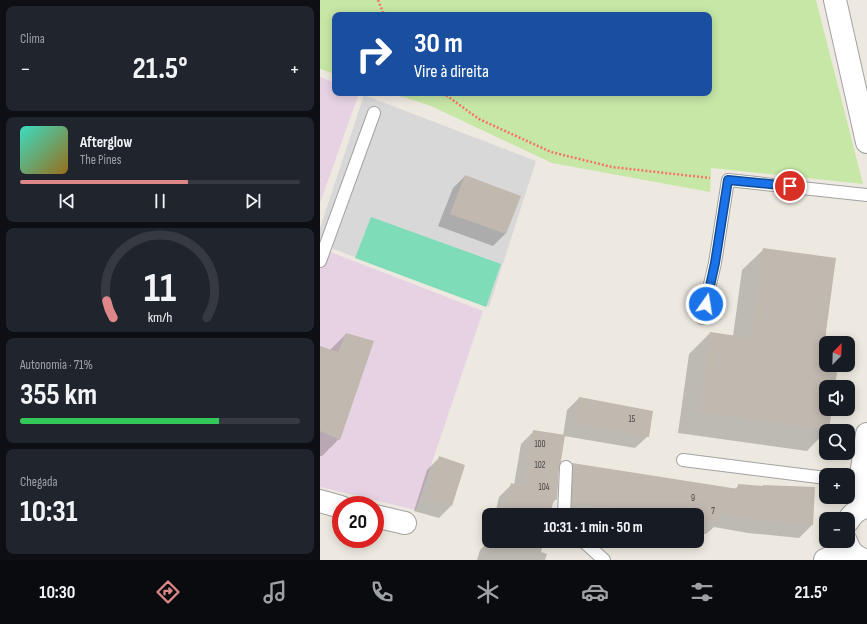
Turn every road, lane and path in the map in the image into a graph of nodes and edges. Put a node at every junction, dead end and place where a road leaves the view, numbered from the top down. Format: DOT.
graph roads {
  1 [pos="378,0"];
  2 [pos="835,0"];
  3 [pos="383,12"];
  4 [pos="447,96"];
  5 [pos="374,113"];
  6 [pos="867,142"];
  7 [pos="728,180"];
  8 [pos="867,195"];
  9 [pos="320,261"];
  10 [pos="702,318"];
  11 [pos="867,434"];
  12 [pos="683,460"];
  13 [pos="566,467"];
  14 [pos="819,477"];
  15 [pos="855,477"];
  16 [pos="855,487"];
  17 [pos="320,501"];
  18 [pos="332,504"];
  19 [pos="564,508"];
  20 [pos="859,512"];
  21 [pos="384,518"];
  22 [pos="405,524"];
  23 [pos="591,548"];
  24 [pos="853,550"];
  25 [pos="604,560"];
  26 [pos="825,560"];
  1 -- 3 [label="path"];
  2 -- 6 [label="street"];
  4 -- 7 [label="path"];
  5 -- 9 [label="lane"];
  7 -- 8 [label="lane"];
  7 -- 10 [label="lane"];
  11 -- 15 [label="street"];
  12 -- 14 [label="lane"];
  13 -- 19 [label="lane"];
  16 -- 20 [label="street"];
  17 -- 18 [label="street"];
  21 -- 22 [label="street"];
  23 -- 25 [label="lane"];
  24 -- 26 [label="street"];
}
